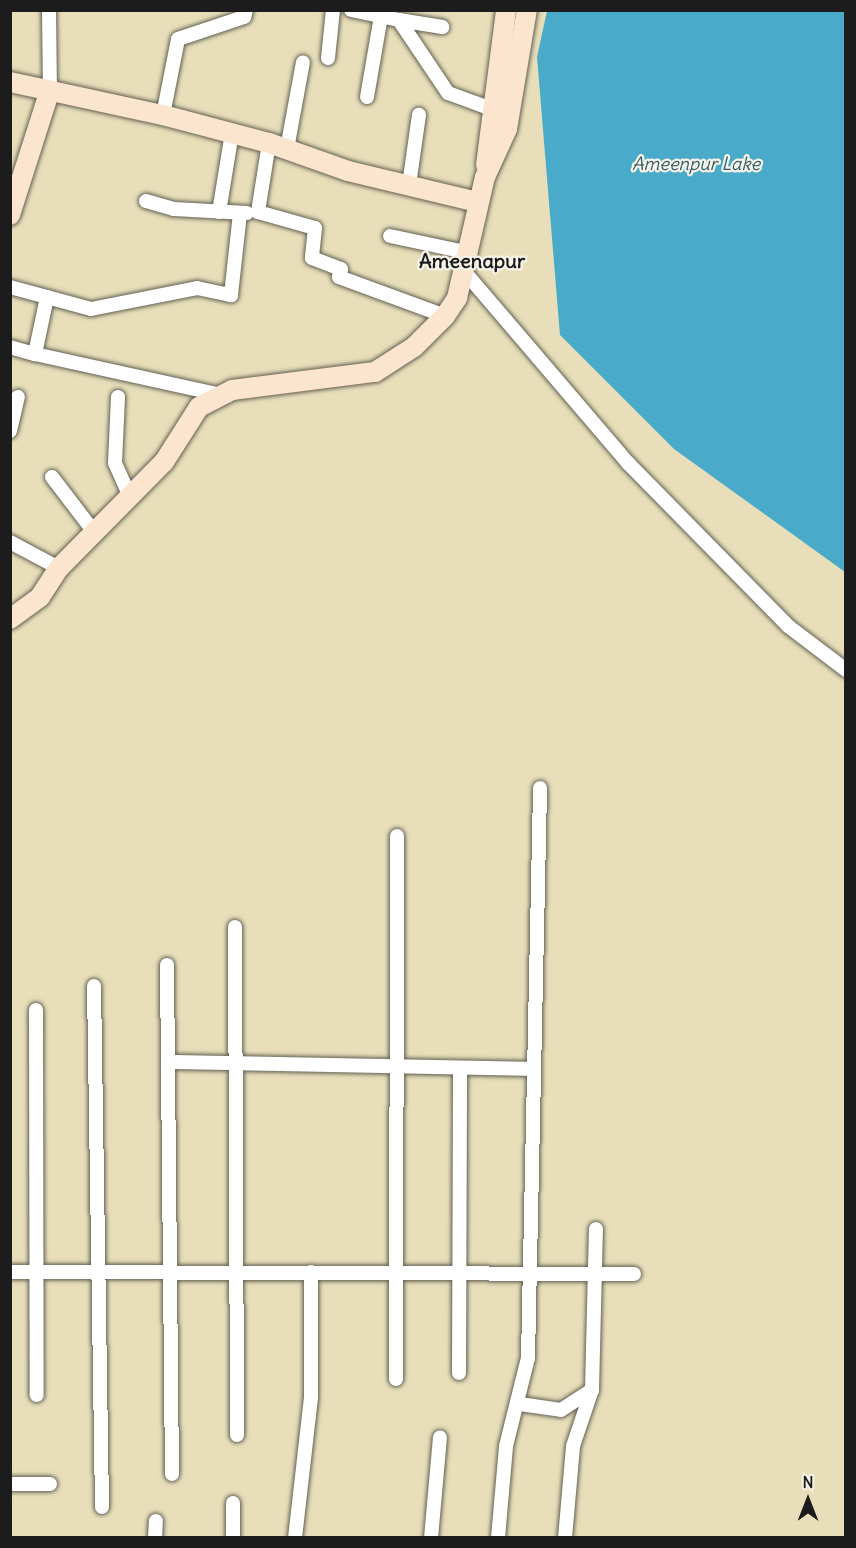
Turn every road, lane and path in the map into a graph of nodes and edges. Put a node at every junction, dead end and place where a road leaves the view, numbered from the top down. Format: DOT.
graph roads {
  1 [pos="49,10"];
  2 [pos="246,10"];
  3 [pos="333,10"];
  4 [pos="351,10"];
  5 [pos="506,10"];
  6 [pos="527,10"];
  7 [pos="381,16"];
  8 [pos="399,20"];
  9 [pos="442,27"];
  10 [pos="328,58"];
  11 [pos="303,62"];
  12 [pos="10,82"];
  13 [pos="50,90"];
  14 [pos="367,97"];
  15 [pos="489,108"];
  16 [pos="163,115"];
  17 [pos="419,115"];
  18 [pos="232,133"];
  19 [pos="278,146"];
  20 [pos="485,177"];
  21 [pos="409,185"];
  22 [pos="146,201"];
  23 [pos="477,202"];
  24 [pos="219,212"];
  25 [pos="258,212"];
  26 [pos="240,213"];
  27 [pos="10,215"];
  28 [pos="390,236"];
  29 [pos="465,261"];
  30 [pos="10,287"];
  31 [pos="47,297"];
  32 [pos="445,316"];
  33 [pos="10,347"];
  34 [pos="35,354"];
  35 [pos="222,395"];
  36 [pos="118,397"];
  37 [pos="18,398"];
  38 [pos="10,430"];
  39 [pos="52,477"];
  40 [pos="130,497"];
  41 [pos="94,532"];
  42 [pos="10,542"];
  43 [pos="59,568"];
  44 [pos="10,619"];
  45 [pos="846,670"];
  46 [pos="540,788"];
  47 [pos="397,836"];
  48 [pos="235,927"];
  49 [pos="167,965"];
  50 [pos="94,986"];
  51 [pos="36,1010"];
  52 [pos="169,1062"];
  53 [pos="236,1064"];
  54 [pos="396,1067"];
  55 [pos="460,1069"];
  56 [pos="531,1069"];
  57 [pos="596,1229"];
  58 [pos="102,1271"];
  59 [pos="170,1271"];
  60 [pos="237,1271"];
  61 [pos="10,1272"];
  62 [pos="38,1272"];
  63 [pos="311,1272"];
  64 [pos="393,1272"];
  65 [pos="461,1273"];
  66 [pos="531,1274"];
  67 [pos="596,1274"];
  68 [pos="634,1274"];
  69 [pos="459,1373"];
  70 [pos="396,1378"];
  71 [pos="592,1390"];
  72 [pos="37,1395"];
  73 [pos="520,1404"];
  74 [pos="237,1435"];
  75 [pos="440,1437"];
  76 [pos="172,1474"];
  77 [pos="10,1484"];
  78 [pos="50,1484"];
  79 [pos="233,1503"];
  80 [pos="102,1507"];
  81 [pos="156,1521"];
  82 [pos="155,1538"];
  83 [pos="232,1538"];
  84 [pos="296,1538"];
  85 [pos="430,1538"];
  86 [pos="498,1538"];
  87 [pos="565,1538"];
  1 -- 13 [label="street"];
  2 -- 16 [label="street"];
  3 -- 10 [label="street"];
  4 -- 7 [label="street"];
  5 -- 15 [label="street"];
  6 -- 20 [label="street"];
  7 -- 8 [label="street"];
  7 -- 14 [label="street"];
  8 -- 9 [label="street"];
  8 -- 15 [label="street"];
  11 -- 19 [label="street"];
  12 -- 13 [label="street"];
  13 -- 16 [label="street"];
  13 -- 27 [label="street"];
  15 -- 20 [label="street"];
  16 -- 18 [label="street"];
  17 -- 21 [label="street"];
  18 -- 19 [label="street"];
  18 -- 24 [label="street"];
  19 -- 21 [label="street"];
  19 -- 25 [label="street"];
  20 -- 23 [label="street"];
  21 -- 23 [label="street"];
  22 -- 24 [label="street"];
  23 -- 29 [label="street"];
  24 -- 26 [label="street"];
  25 -- 26 [label="street"];
  25 -- 32 [label="street"];
  26 -- 31 [label="street"];
  28 -- 29 [label="street"];
  29 -- 32 [label="street"];
  29 -- 45 [label="street"];
  30 -- 31 [label="street"];
  31 -- 34 [label="street"];
  32 -- 35 [label="street"];
  33 -- 34 [label="street"];
  34 -- 35 [label="street"];
  35 -- 40 [label="street"];
  36 -- 40 [label="street"];
  37 -- 38 [label="street"];
  39 -- 41 [label="street"];
  40 -- 41 [label="street"];
  41 -- 43 [label="street"];
  42 -- 43 [label="street"];
  43 -- 44 [label="street"];
  46 -- 56 [label="street"];
  47 -- 54 [label="street"];
  48 -- 53 [label="street"];
  49 -- 52 [label="street"];
  50 -- 58 [label="street"];
  51 -- 62 [label="street"];
  52 -- 53 [label="street"];
  52 -- 59 [label="street"];
  53 -- 54 [label="street"];
  53 -- 60 [label="street"];
  54 -- 55 [label="street"];
  54 -- 64 [label="street"];
  55 -- 56 [label="street"];
  55 -- 65 [label="street"];
  56 -- 66 [label="street"];
  57 -- 67 [label="street"];
  58 -- 59 [label="street"];
  58 -- 62 [label="street"];
  58 -- 80 [label="street"];
  59 -- 60 [label="street"];
  59 -- 76 [label="street"];
  60 -- 63 [label="street"];
  60 -- 74 [label="street"];
  61 -- 62 [label="street"];
  62 -- 72 [label="street"];
  63 -- 64 [label="street"];
  63 -- 84 [label="street"];
  64 -- 65 [label="street"];
  64 -- 70 [label="street"];
  65 -- 66 [label="street"];
  65 -- 69 [label="street"];
  66 -- 67 [label="street"];
  66 -- 73 [label="street"];
  67 -- 68 [label="street"];
  67 -- 71 [label="street"];
  71 -- 73 [label="street"];
  71 -- 87 [label="street"];
  73 -- 86 [label="street"];
  75 -- 85 [label="street"];
  77 -- 78 [label="street"];
  79 -- 83 [label="street"];
  81 -- 82 [label="street"];
}
